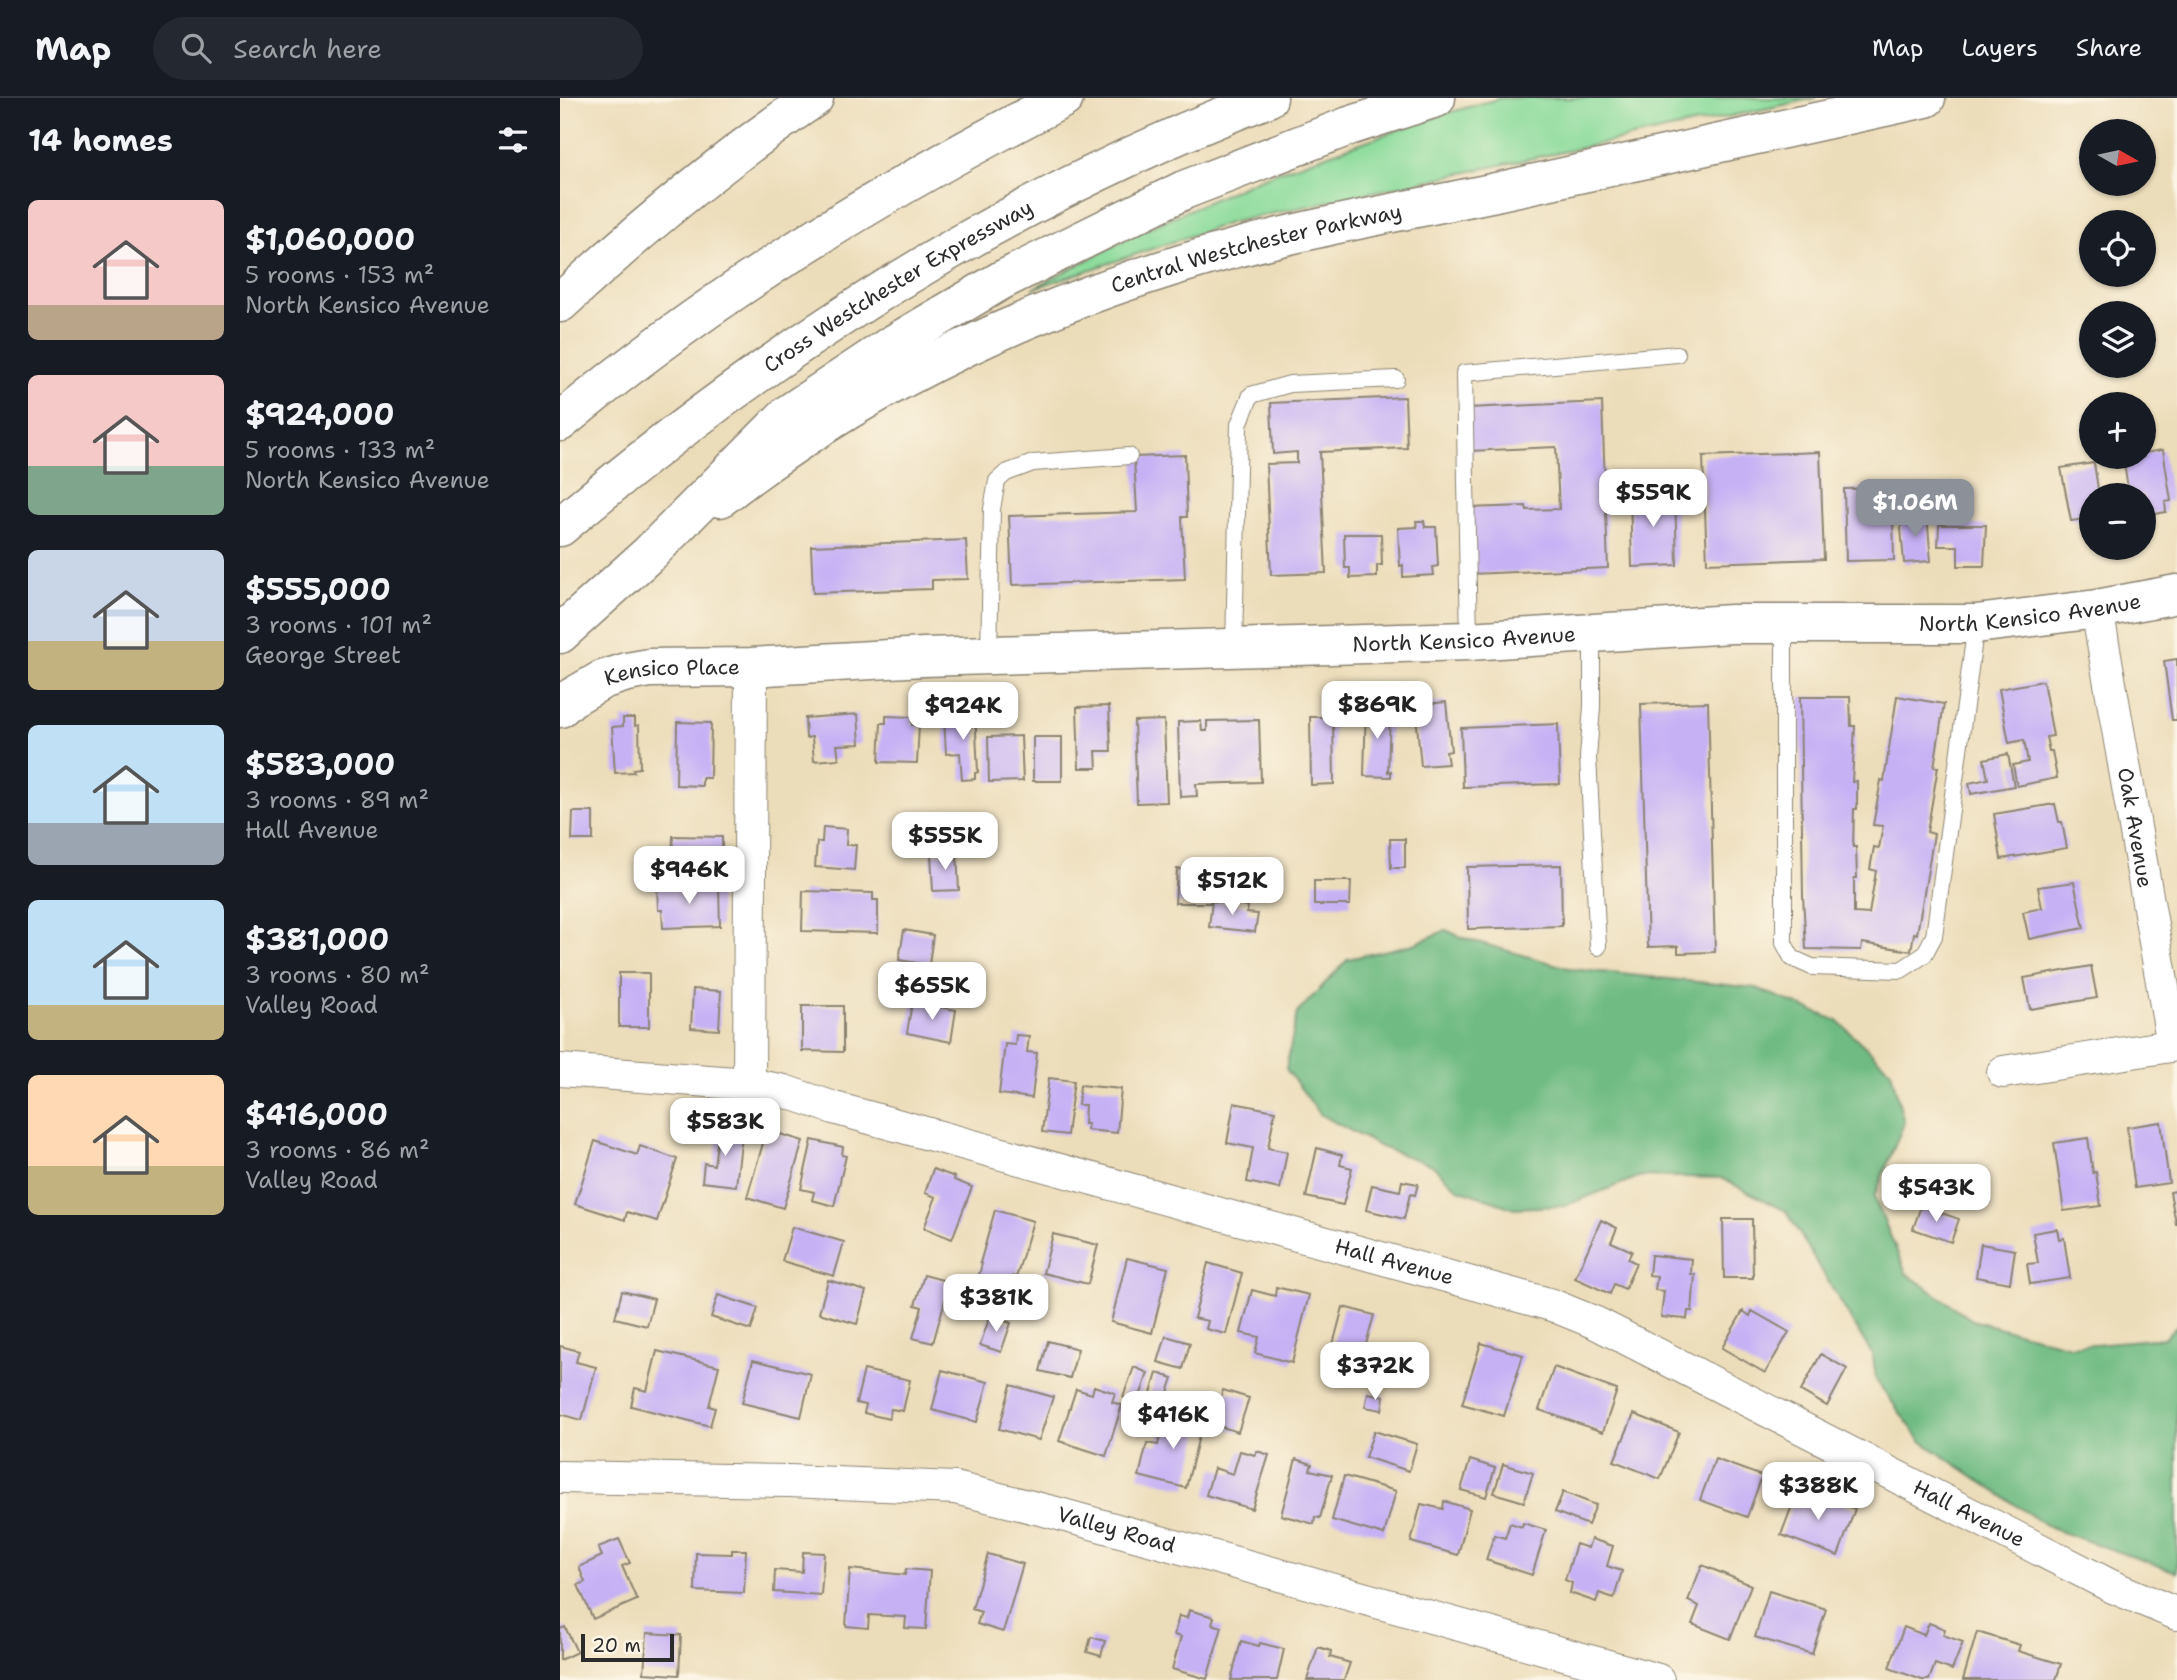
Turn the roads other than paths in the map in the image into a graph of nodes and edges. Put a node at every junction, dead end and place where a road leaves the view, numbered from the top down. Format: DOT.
graph roads {
  1 [pos="814,98"];
  2 [pos="1064,98"];
  3 [pos="1268,98"];
  4 [pos="1436,98"];
  5 [pos="1926,98"];
  6 [pos="560,303"];
  7 [pos="1677,354"];
  8 [pos="1396,379"];
  9 [pos="560,422"];
  10 [pos="1129,456"];
  11 [pos="560,527"];
  12 [pos="650,553"];
  13 [pos="2177,594"];
  14 [pos="2096,609"];
  15 [pos="1784,624"];
  16 [pos="1976,624"];
  17 [pos="560,634"];
  18 [pos="1592,634"];
  19 [pos="1469,641"];
  20 [pos="1234,648"];
  21 [pos="989,655"];
  22 [pos="751,667"];
  23 [pos="560,708"];
  24 [pos="1598,947"];
  25 [pos="2175,1045"];
  26 [pos="560,1070"];
  27 [pos="2003,1072"];
  28 [pos="749,1084"];
  29 [pos="560,1477"];
  30 [pos="2177,1614"];
  31 [pos="1658,1680"];
  1 -- 6 [label="main road"];
  2 -- 9 [label="main road"];
  3 -- 11 [label="main road, Cross Westchester Expressway"];
  4 -- 12 [label="main road"];
  5 -- 12 [label="main road, Central Westchester Parkway"];
  7 -- 19 [label="lane"];
  8 -- 20 [label="lane"];
  10 -- 21 [label="lane"];
  12 -- 17 [label="main road"];
  13 -- 14 [label="main road, North Kensico Avenue"];
  14 -- 16 [label="main road, North Kensico Avenue"];
  14 -- 25 [label="street, Oak Avenue"];
  15 -- 16 [label="main road, North Kensico Avenue"];
  15 -- 16 [label="lane"];
  15 -- 18 [label="main road, North Kensico Avenue"];
  18 -- 19 [label="main road, North Kensico Avenue"];
  18 -- 24 [label="lane"];
  19 -- 20 [label="main road, North Kensico Avenue"];
  20 -- 21 [label="main road, North Kensico Avenue"];
  21 -- 22 [label="main road, North Kensico Avenue"];
  22 -- 23 [label="main road, Kensico Place"];
  22 -- 28 [label="street"];
  25 -- 27 [label="street"];
  26 -- 28 [label="street, Hall Avenue"];
  28 -- 30 [label="street, Hall Avenue"];
  29 -- 31 [label="street, Valley Road"];
}
